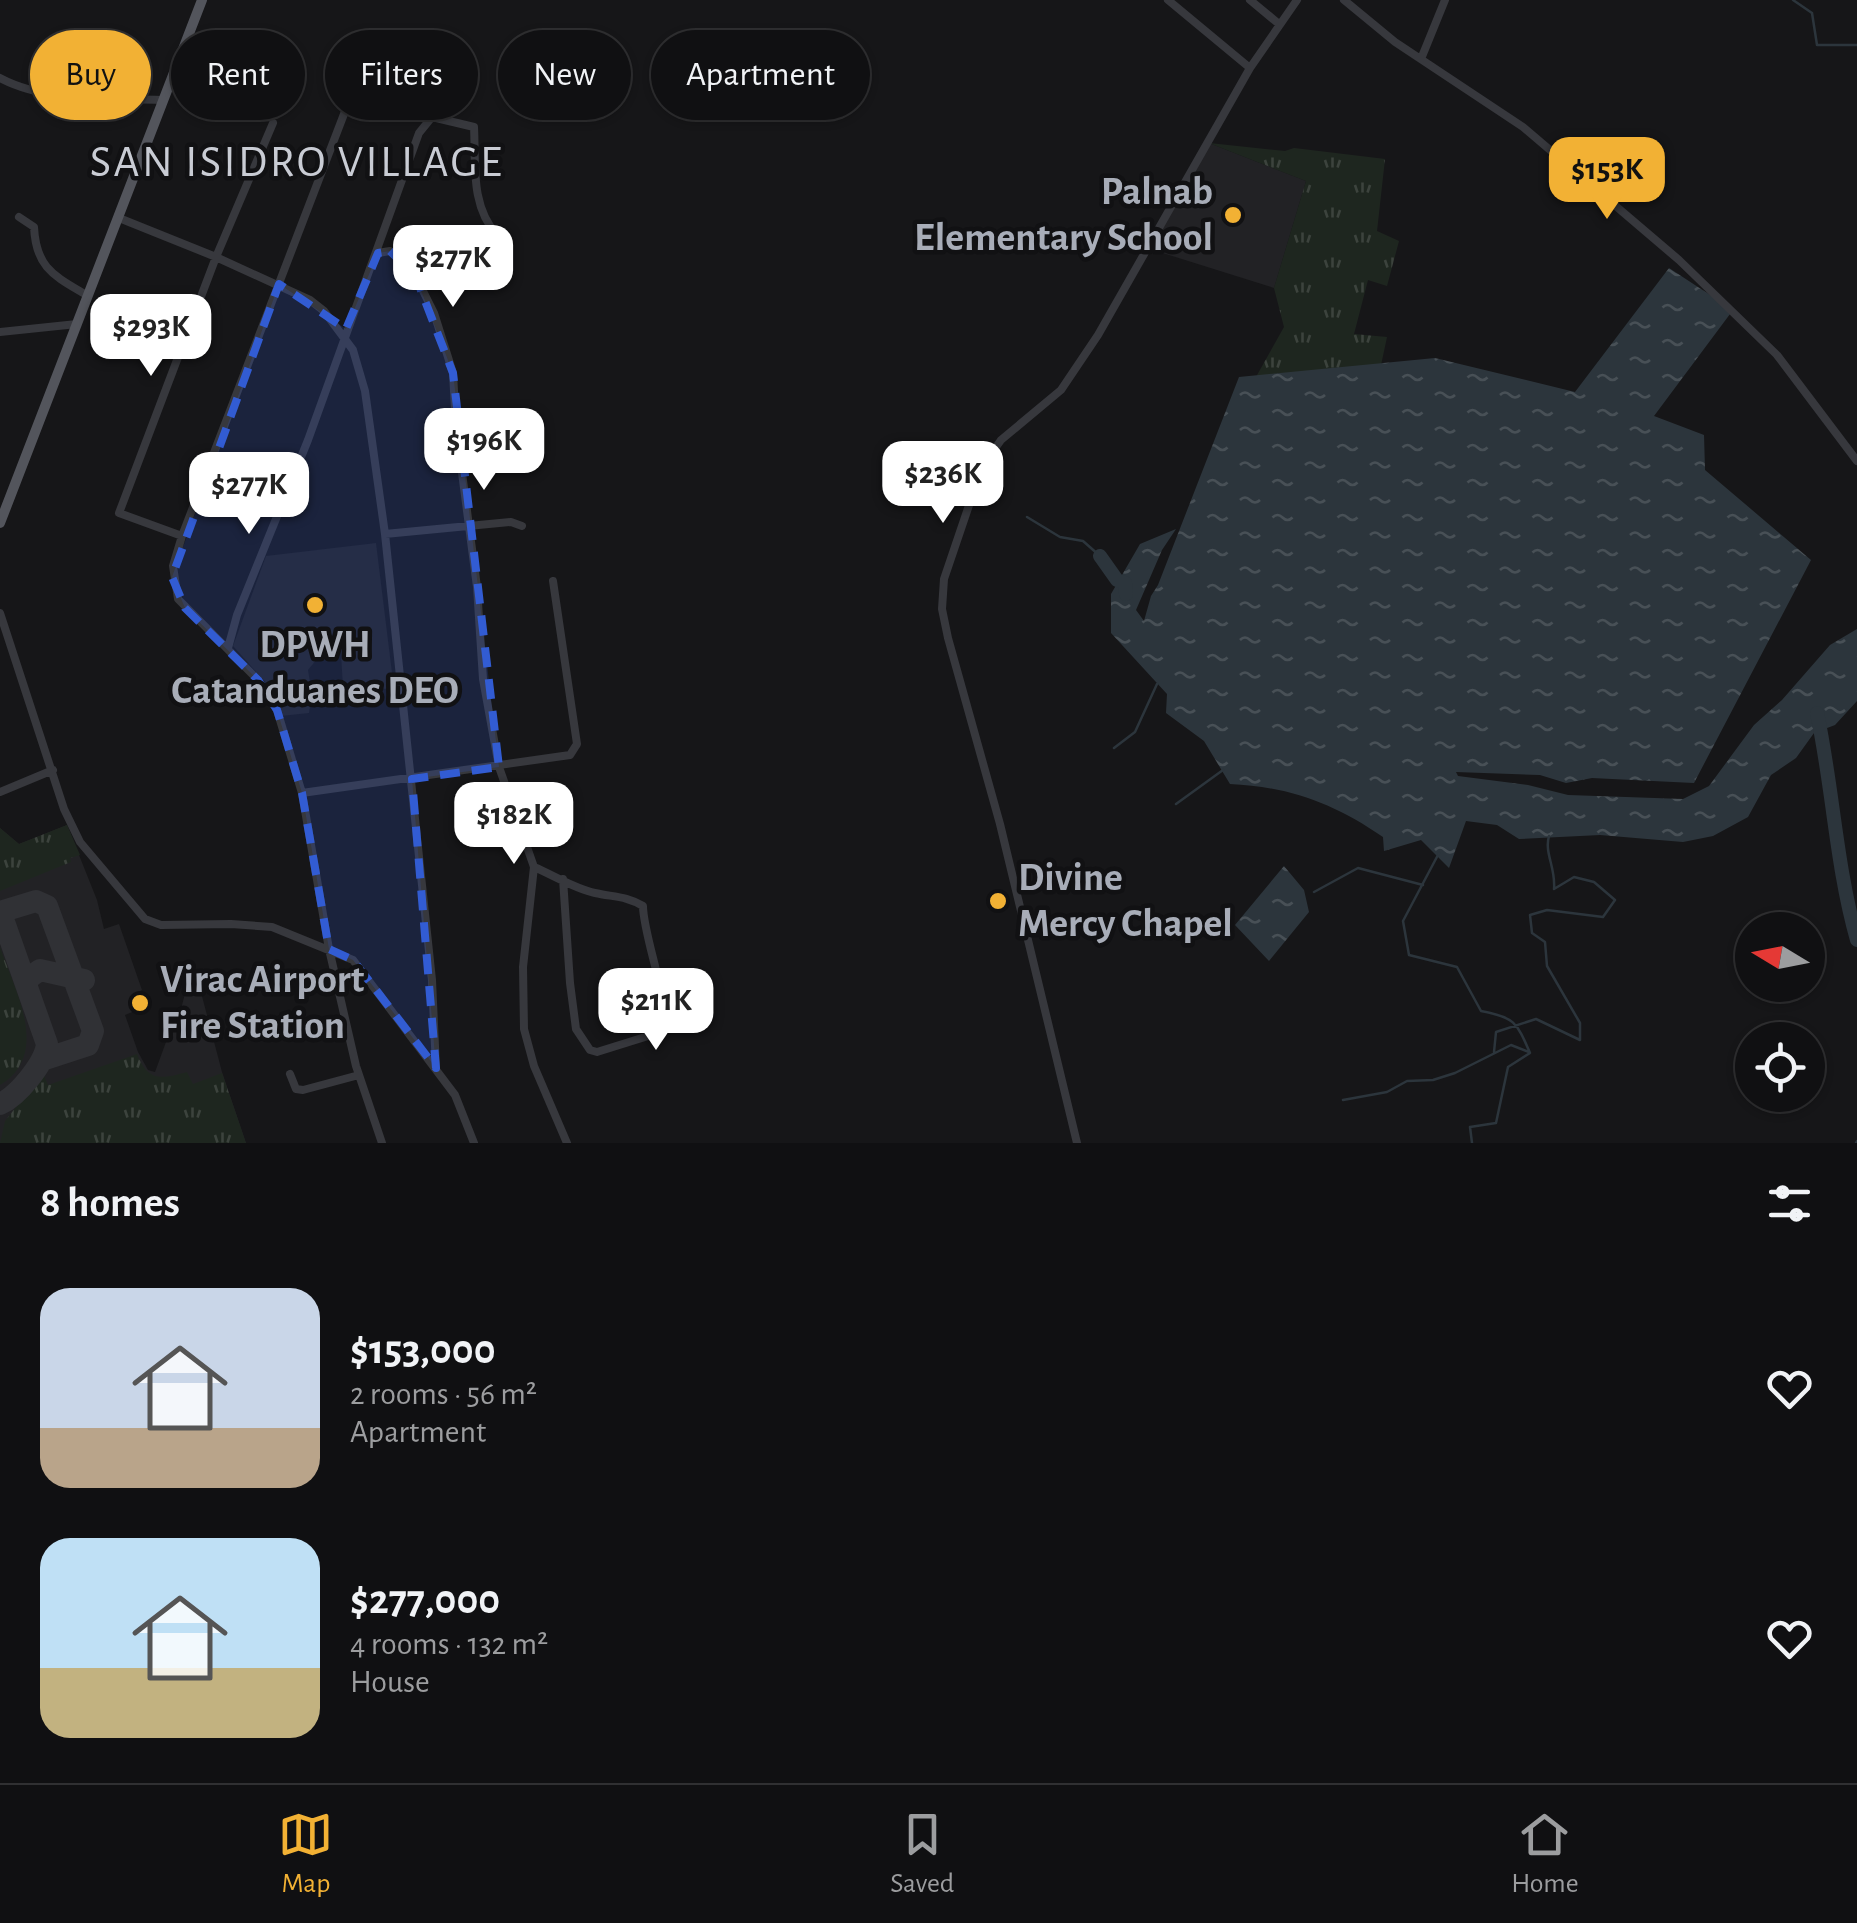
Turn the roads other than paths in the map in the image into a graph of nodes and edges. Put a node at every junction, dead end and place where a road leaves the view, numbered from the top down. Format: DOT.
graph roads {
  1 [pos="202,0"];
  2 [pos="1168,0"];
  3 [pos="1250,0"];
  4 [pos="1297,0"];
  5 [pos="1344,0"];
  6 [pos="1445,0"];
  7 [pos="1279,24"];
  8 [pos="1421,60"];
  9 [pos="1250,68"];
  10 [pos="0,78"];
  11 [pos="161,100"];
  12 [pos="343,120"];
  13 [pos="272,123"];
  14 [pos="19,217"];
  15 [pos="119,218"];
  16 [pos="497,235"];
  17 [pos="378,253"];
  18 [pos="216,257"];
  19 [pos="279,284"];
  20 [pos="88,296"];
  21 [pos="78,324"];
  22 [pos="0,332"];
  23 [pos="344,335"];
  24 [pos="1857,461"];
  25 [pos="0,523"];
  26 [pos="522,526"];
  27 [pos="470,528"];
  28 [pos="385,534"];
  29 [pos="182,536"];
  30 [pos="554,581"];
  31 [pos="0,613"];
  32 [pos="228,648"];
  33 [pos="499,768"];
  34 [pos="54,770"];
  35 [pos="412,780"];
  36 [pos="0,792"];
  37 [pos="302,793"];
  38 [pos="534,867"];
  39 [pos="563,879"];
  40 [pos="329,949"];
  41 [pos="436,1068"];
  42 [pos="290,1074"];
  43 [pos="359,1075"];
  44 [pos="382,1143"];
  45 [pos="474,1143"];
  46 [pos="567,1143"];
  47 [pos="1078,1143"];
  1 -- 11 [label="main road"];
  2 -- 9 [label="street"];
  3 -- 7 [label="street"];
  4 -- 7 [label="street"];
  5 -- 8 [label="street"];
  6 -- 8 [label="street"];
  7 -- 9 [label="street"];
  8 -- 24 [label="street"];
  9 -- 47 [label="street"];
  10 -- 11 [label="street"];
  11 -- 15 [label="main road"];
  12 -- 19 [label="street"];
  13 -- 18 [label="street"];
  14 -- 20 [label="street"];
  15 -- 18 [label="street"];
  15 -- 20 [label="main road"];
  16 -- 17 [label="street"];
  17 -- 23 [label="street"];
  17 -- 27 [label="street"];
  18 -- 19 [label="street"];
  18 -- 29 [label="street"];
  19 -- 23 [label="street"];
  19 -- 29 [label="street"];
  20 -- 21 [label="main road"];
  21 -- 22 [label="street"];
  21 -- 25 [label="main road"];
  23 -- 28 [label="street"];
  23 -- 32 [label="street"];
  26 -- 27 [label="street"];
  27 -- 28 [label="street"];
  27 -- 33 [label="street"];
  28 -- 35 [label="street"];
  29 -- 32 [label="street"];
  30 -- 33 [label="street"];
  31 -- 34 [label="street"];
  32 -- 37 [label="street"];
  33 -- 35 [label="street"];
  33 -- 38 [label="street"];
  34 -- 36 [label="street"];
  34 -- 40 [label="street"];
  35 -- 37 [label="street"];
  35 -- 41 [label="street"];
  37 -- 40 [label="street"];
  38 -- 39 [label="street"];
  38 -- 46 [label="street"];
  39 -- 39 [label="street"];
  40 -- 41 [label="street"];
  40 -- 43 [label="street"];
  41 -- 45 [label="street"];
  42 -- 43 [label="street"];
  43 -- 44 [label="street"];
}
